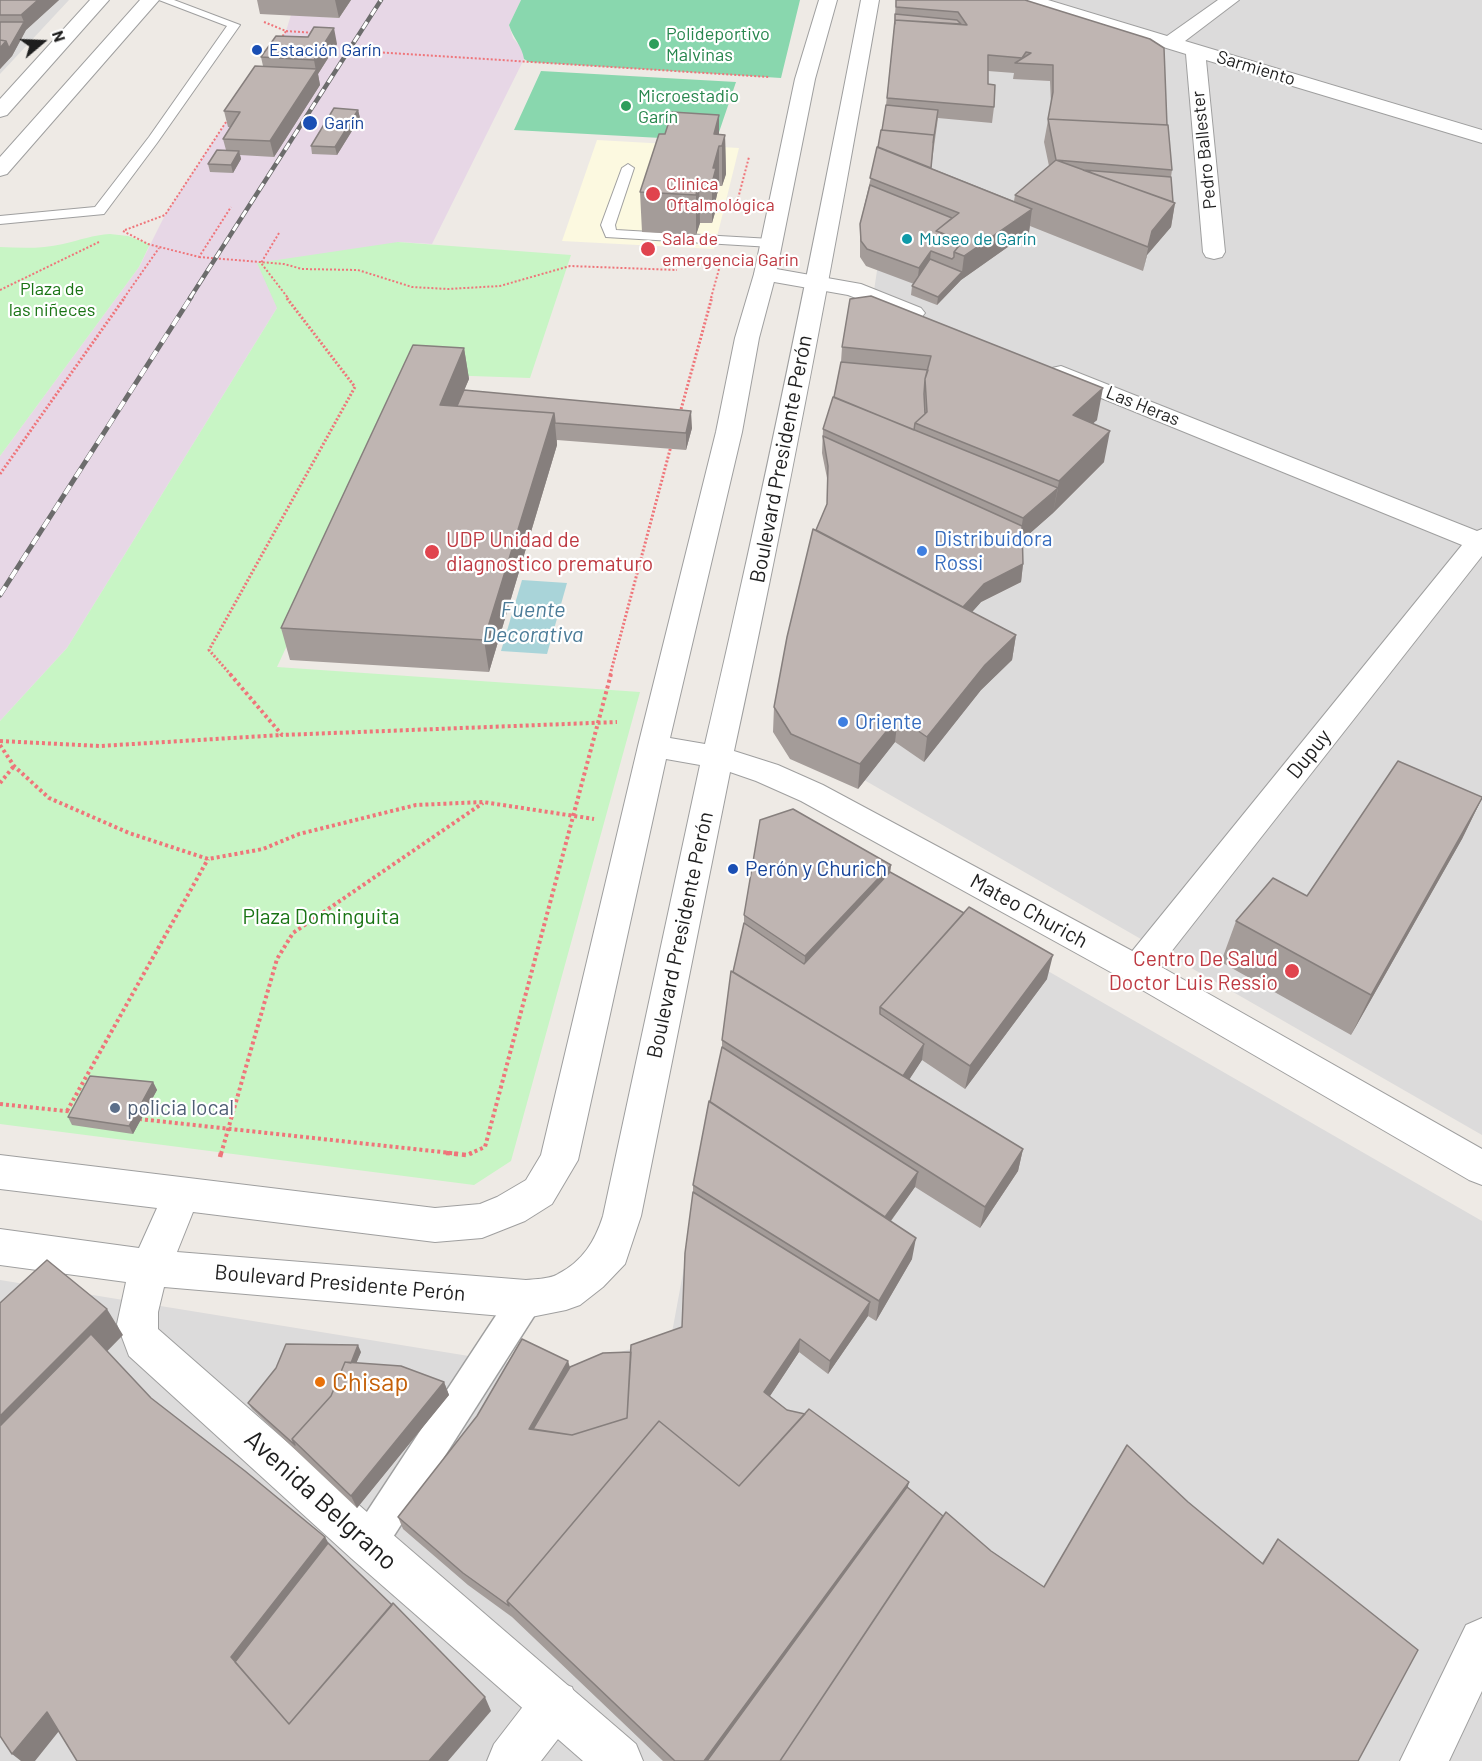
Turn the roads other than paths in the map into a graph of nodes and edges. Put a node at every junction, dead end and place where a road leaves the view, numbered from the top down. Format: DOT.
graph roads {
  1 [pos="100,0"];
  2 [pos="150,0"];
  3 [pos="164,0"];
  4 [pos="828,0"];
  5 [pos="870,0"];
  6 [pos="1029,0"];
  7 [pos="1230,0"];
  8 [pos="1171,42"];
  9 [pos="1195,49"];
  10 [pos="0,111"];
  11 [pos="1482,137"];
  12 [pos="628,168"];
  13 [pos="0,170"];
  14 [pos="0,220"];
  15 [pos="771,243"];
  16 [pos="1214,252"];
  17 [pos="765,274"];
  18 [pos="816,281"];
  19 [pos="935,322"];
  20 [pos="1035,362"];
  21 [pos="1481,541"];
  22 [pos="656,736"];
  23 [pos="717,757"];
  24 [pos="1137,970"];
  25 [pos="1482,1168"];
  26 [pos="0,1172"];
  27 [pos="195,1194"];
  28 [pos="0,1247"];
  29 [pos="152,1268"];
  30 [pos="526,1299"];
  31 [pos="368,1543"];
  32 [pos="1482,1641"];
  33 [pos="555,1704"];
  34 [pos="511,1761"];
  35 [pos="619,1761"];
  36 [pos="1424,1761"];
  1 -- 10 [label="street"];
  2 -- 13 [label="street"];
  3 -- 14 [label="lane"];
  4 -- 15 [label="street"];
  5 -- 18 [label="street, Boulevard Presidente Perón"];
  6 -- 8 [label="street, Sarmiento"];
  7 -- 8 [label="street"];
  8 -- 9 [label="street, Sarmiento"];
  9 -- 11 [label="street, Sarmiento"];
  9 -- 16 [label="street, Pedro Ballester"];
  12 -- 15 [label="lane"];
  15 -- 17 [label="street"];
  17 -- 18 [label="street"];
  17 -- 22 [label="street"];
  18 -- 19 [label="street"];
  18 -- 23 [label="street, Boulevard Presidente Perón"];
  20 -- 21 [label="street, Las Heras"];
  21 -- 24 [label="street, Dupuy"];
  22 -- 23 [label="street, Mateo Churich"];
  22 -- 27 [label="street"];
  23 -- 24 [label="street, Mateo Churich"];
  23 -- 30 [label="street, Boulevard Presidente Perón"];
  24 -- 25 [label="street, Mateo Churich"];
  26 -- 27 [label="street"];
  27 -- 29 [label="street, Avenida Belgrano"];
  28 -- 29 [label="street, Boulevard Presidente Perón"];
  29 -- 30 [label="street, Boulevard Presidente Perón"];
  29 -- 31 [label="street, Avenida Belgrano"];
  30 -- 31 [label="street"];
  31 -- 33 [label="street, Avenida Belgrano"];
  32 -- 36 [label="street"];
  33 -- 34 [label="street"];
  33 -- 35 [label="street, Avenida Belgrano"];
}
